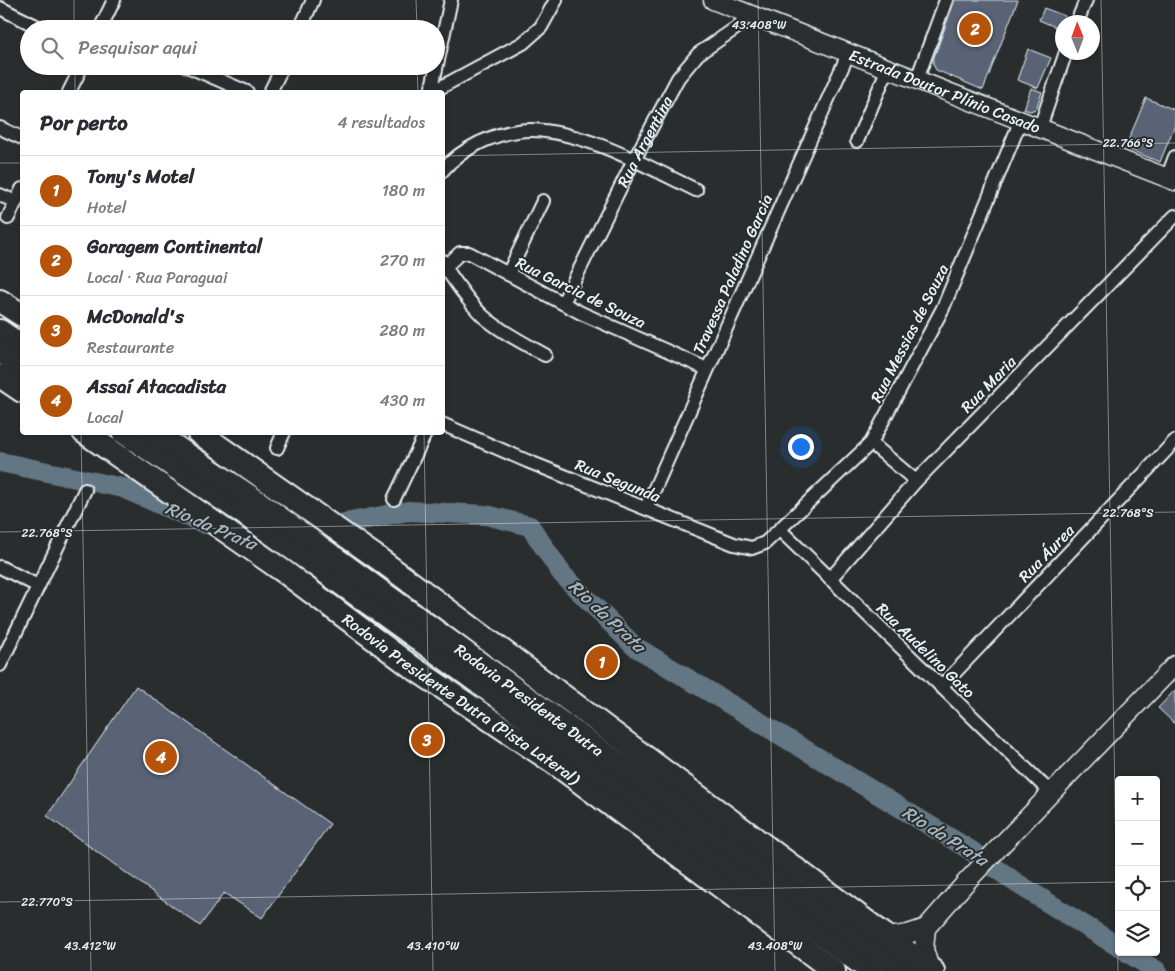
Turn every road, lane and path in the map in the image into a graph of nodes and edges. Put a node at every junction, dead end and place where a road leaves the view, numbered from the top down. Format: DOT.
graph roads {
  1 [pos="114,0"];
  2 [pos="313,0"];
  3 [pos="451,0"];
  4 [pos="556,0"];
  5 [pos="714,0"];
  6 [pos="946,0"];
  7 [pos="1086,0"];
  8 [pos="751,7"];
  9 [pos="0,8"];
  10 [pos="1080,15"];
  11 [pos="24,20"];
  12 [pos="105,20"];
  13 [pos="304,20"];
  14 [pos="445,28"];
  15 [pos="849,52"];
  16 [pos="1063,60"];
  17 [pos="888,68"];
  18 [pos="78,75"];
  19 [pos="208,75"];
  20 [pos="278,75"];
  21 [pos="435,75"];
  22 [pos="916,79"];
  23 [pos="70,90"];
  24 [pos="242,90"];
  25 [pos="271,90"];
  26 [pos="431,90"];
  27 [pos="435,90"];
  28 [pos="1022,120"];
  29 [pos="1040,127"];
  30 [pos="0,128"];
  31 [pos="20,137"];
  32 [pos="857,141"];
  33 [pos="1175,157"];
  34 [pos="634,160"];
  35 [pos="445,168"];
  36 [pos="1171,180"];
  37 [pos="696,190"];
  38 [pos="20,193"];
  39 [pos="0,195"];
  40 [pos="543,201"];
  41 [pos="16,202"];
  42 [pos="1175,216"];
  43 [pos="8,218"];
  44 [pos="445,262"];
  45 [pos="445,264"];
  46 [pos="508,274"];
  47 [pos="0,301"];
  48 [pos="563,304"];
  49 [pos="20,314"];
  50 [pos="0,331"];
  51 [pos="20,345"];
  52 [pos="0,350"];
  53 [pos="545,355"];
  54 [pos="20,365"];
  55 [pos="707,369"];
  56 [pos="0,376"];
  57 [pos="20,390"];
  58 [pos="445,425"];
  59 [pos="88,435"];
  60 [pos="128,435"];
  61 [pos="157,435"];
  62 [pos="202,435"];
  63 [pos="283,435"];
  64 [pos="425,435"];
  65 [pos="1175,441"];
  66 [pos="871,443"];
  67 [pos="277,448"];
  68 [pos="916,481"];
  69 [pos="85,490"];
  70 [pos="394,499"];
  71 [pos="251,508"];
  72 [pos="646,508"];
  73 [pos="780,530"];
  74 [pos="326,562"];
  75 [pos="0,567"];
  76 [pos="830,578"];
  77 [pos="38,586"];
  78 [pos="0,665"];
  79 [pos="1175,665"];
  80 [pos="941,687"];
  81 [pos="1050,792"];
  82 [pos="926,928"];
  83 [pos="889,937"];
  84 [pos="932,970"];
  85 [pos="834,971"];
  86 [pos="871,971"];
  87 [pos="903,971"];
  1 -- 12 [label="street"];
  2 -- 13 [label="street"];
  3 -- 14 [label="street"];
  4 -- 27 [label="street"];
  5 -- 8 [label="main road, Estrada Doutor Plínio Casado"];
  6 -- 22 [label="street"];
  7 -- 10 [label="street"];
  8 -- 15 [label="main road, Estrada Doutor Plínio Casado"];
  8 -- 34 [label="street, Rua Argentina"];
  9 -- 11 [label="street"];
  15 -- 17 [label="main road, Estrada Doutor Plínio Casado"];
  15 -- 55 [label="street, Travessa Paladino Garcia"];
  16 -- 29 [label="street"];
  17 -- 22 [label="main road, Estrada Doutor Plínio Casado"];
  17 -- 32 [label="street"];
  18 -- 23 [label="street"];
  19 -- 24 [label="street"];
  20 -- 25 [label="street"];
  21 -- 26 [label="street"];
  22 -- 28 [label="main road, Estrada Doutor Plínio Casado"];
  28 -- 29 [label="main road, Estrada Doutor Plínio Casado"];
  28 -- 66 [label="street, Rua Messias de Souza"];
  29 -- 36 [label="main road, Estrada Doutor Plínio Casado"];
  30 -- 31 [label="street"];
  33 -- 36 [label="street"];
  34 -- 35 [label="street"];
  34 -- 37 [label="street"];
  34 -- 48 [label="street, Rua Argentina"];
  38 -- 41 [label="street"];
  39 -- 41 [label="street"];
  40 -- 46 [label="street"];
  41 -- 43 [label="street"];
  42 -- 68 [label="street, Rua Maria"];
  44 -- 46 [label="street, Rua Garcia de Souza"];
  45 -- 53 [label="street"];
  46 -- 48 [label="street, Rua Garcia de Souza"];
  47 -- 49 [label="highway"];
  48 -- 55 [label="street, Rua Garcia de Souza"];
  50 -- 51 [label="highway"];
  52 -- 54 [label="highway"];
  55 -- 72 [label="street, Travessa Paladino Garcia"];
  56 -- 57 [label="highway"];
  58 -- 72 [label="street, Rua Segunda"];
  59 -- 85 [label="highway, Rodovia Presidente Dutra (Pista Lateral)"];
  60 -- 71 [label="highway, Rodovia Presidente Dutra"];
  61 -- 71 [label="highway, Rodovia Presidente Dutra"];
  62 -- 83 [label="highway"];
  63 -- 67 [label="street"];
  64 -- 70 [label="street"];
  65 -- 80 [label="street, Rua Áurea"];
  66 -- 68 [label="street"];
  66 -- 73 [label="street, Rua Messias de Souza"];
  68 -- 76 [label="street, Rua Maria"];
  69 -- 77 [label="street"];
  71 -- 74 [label="highway, Rodovia Presidente Dutra"];
  72 -- 73 [label="street, Rua Segunda"];
  73 -- 76 [label="street, Rua Audelino Gato"];
  74 -- 86 [label="highway, Rodovia Presidente Dutra"];
  74 -- 87 [label="highway, Rodovia Presidente Dutra"];
  75 -- 77 [label="street"];
  76 -- 80 [label="street, Rua Audelino Gato"];
  77 -- 78 [label="street"];
  79 -- 81 [label="main road"];
  80 -- 81 [label="street, Rua Audelino Gato"];
  81 -- 82 [label="main road"];
  82 -- 83 [label="main road"];
  82 -- 84 [label="main road"];
  83 -- 84 [label="highway"];
}
